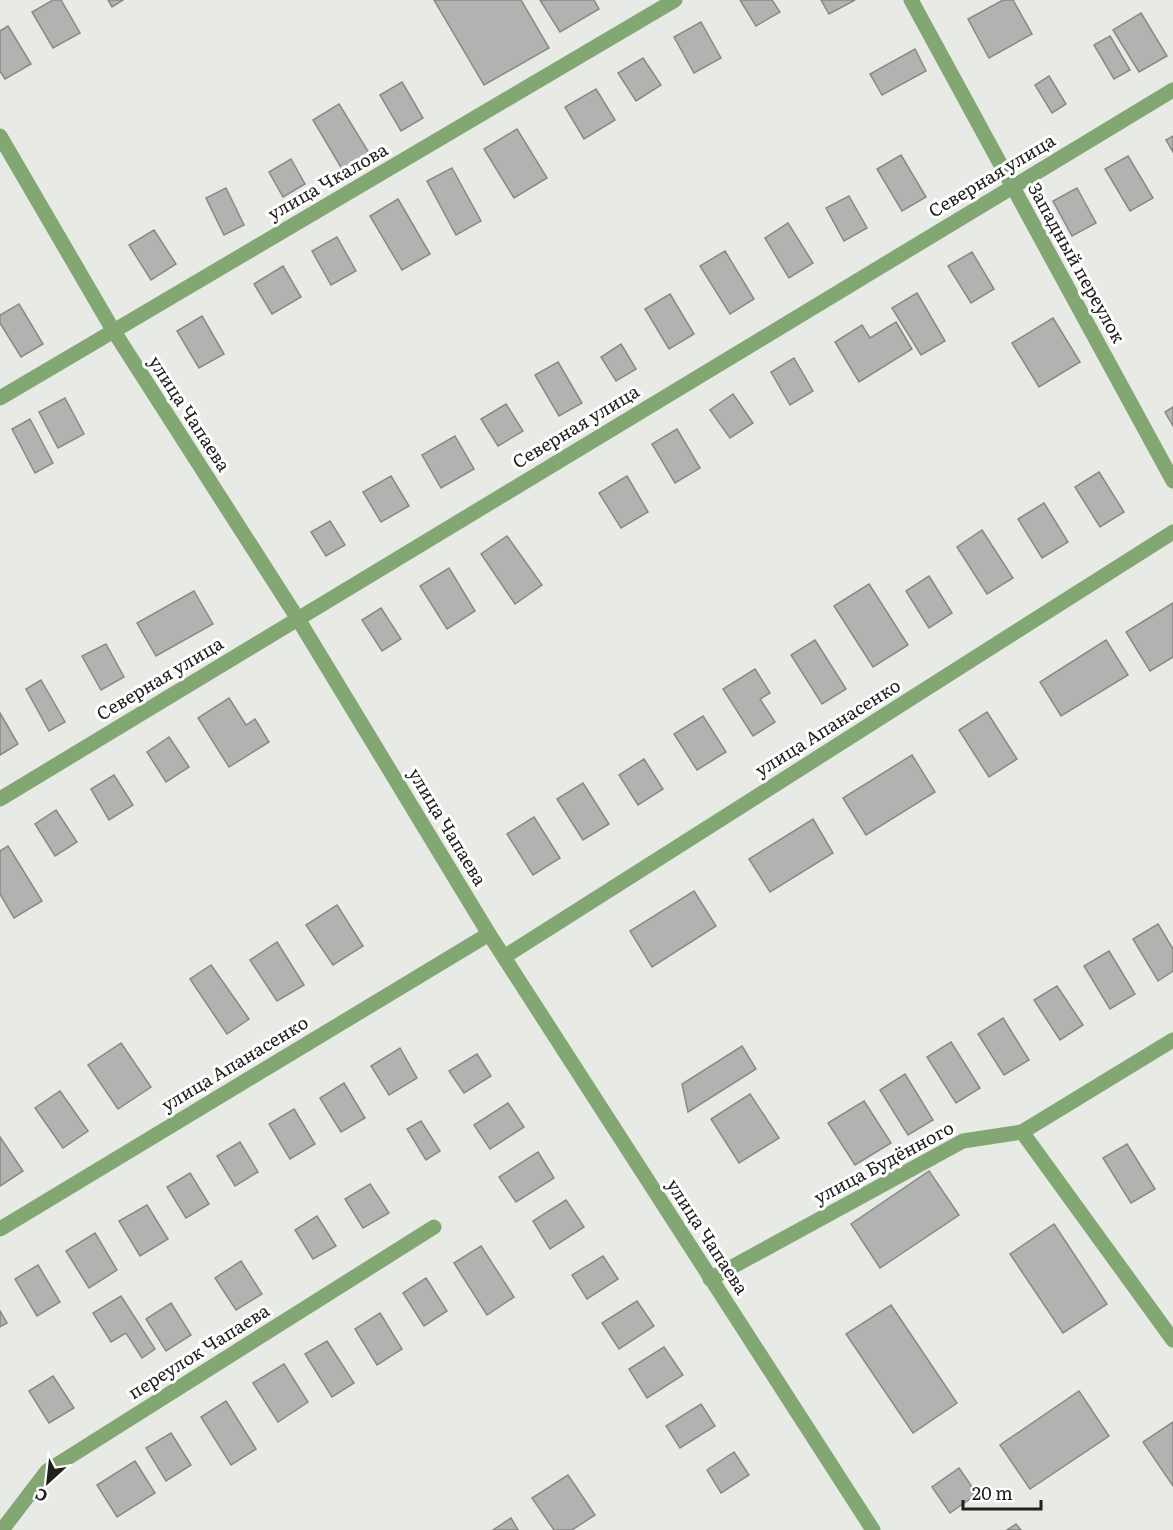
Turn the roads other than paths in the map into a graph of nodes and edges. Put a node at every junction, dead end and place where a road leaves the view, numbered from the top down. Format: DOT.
graph roads {
  1 [pos="675,0"];
  2 [pos="911,0"];
  3 [pos="1173,90"];
  4 [pos="0,136"];
  5 [pos="1013,186"];
  6 [pos="112,330"];
  7 [pos="0,398"];
  8 [pos="1173,481"];
  9 [pos="1173,532"];
  10 [pos="298,619"];
  11 [pos="0,799"];
  12 [pos="489,934"];
  13 [pos="504,957"];
  14 [pos="1173,1040"];
  15 [pos="1022,1132"];
  16 [pos="434,1227"];
  17 [pos="0,1229"];
  18 [pos="710,1280"];
  19 [pos="1173,1340"];
  20 [pos="2,1530"];
  21 [pos="873,1530"];
  1 -- 6 [label="street, улица Чкалова"];
  2 -- 5 [label="street, Западный переулок"];
  3 -- 5 [label="street, Северная улица"];
  4 -- 6 [label="street, улица Чапаева"];
  5 -- 8 [label="street, Западный переулок"];
  5 -- 10 [label="street, Северная улица"];
  6 -- 7 [label="street, улица Чкалова"];
  6 -- 10 [label="street, улица Чапаева"];
  9 -- 13 [label="street, улица Апанасенко"];
  10 -- 11 [label="street, Северная улица"];
  10 -- 12 [label="street, улица Чапаева"];
  12 -- 13 [label="street, улица Чапаева"];
  12 -- 17 [label="street, улица Апанасенко"];
  13 -- 18 [label="street, улица Чапаева"];
  14 -- 15 [label="street, улица Будённого"];
  15 -- 18 [label="street, улица Будённого"];
  15 -- 19 [label="street"];
  16 -- 20 [label="street, переулок Чапаева"];
  18 -- 21 [label="street, улица Чапаева"];
}
